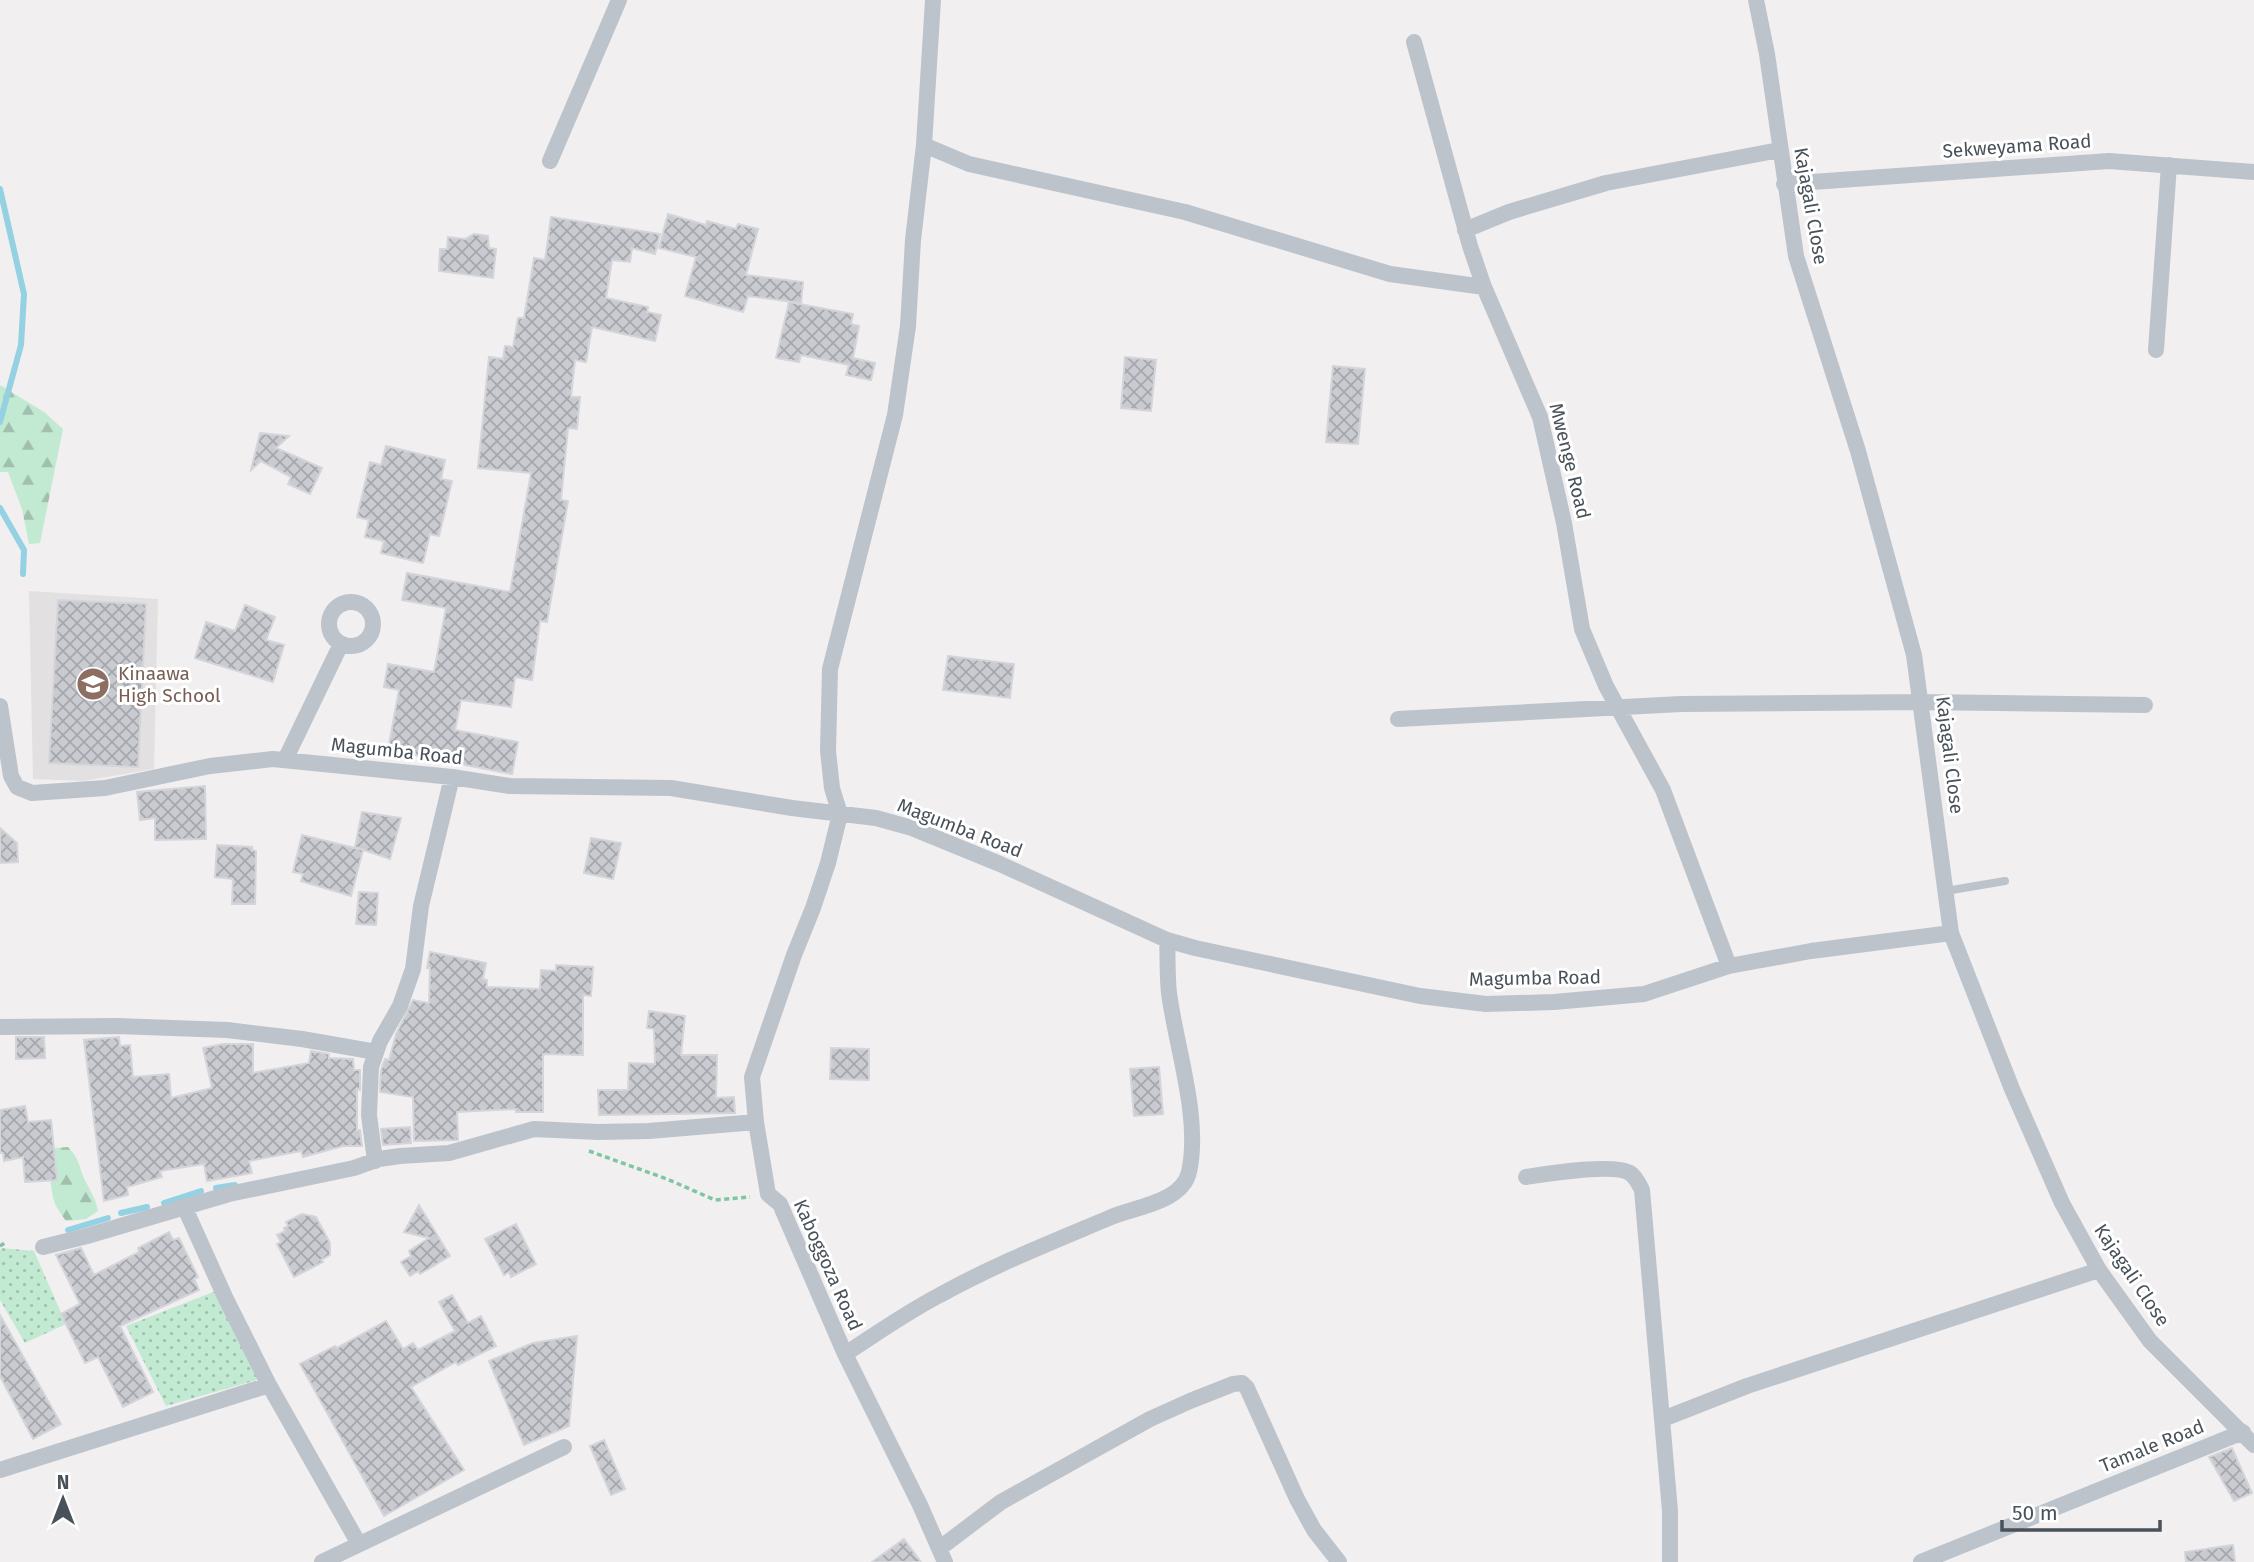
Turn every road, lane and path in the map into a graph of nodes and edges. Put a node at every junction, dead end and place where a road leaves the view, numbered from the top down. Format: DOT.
graph roads {
  1 [pos="620,0"];
  2 [pos="933,0"];
  3 [pos="1756,0"];
  4 [pos="1414,42"];
  5 [pos="924,145"];
  6 [pos="1779,150"];
  7 [pos="550,161"];
  8 [pos="2169,165"];
  9 [pos="2254,172"];
  10 [pos="1784,184"];
  11 [pos="1465,230"];
  12 [pos="1484,287"];
  13 [pos="2156,349"];
  14 [pos="341,644"];
  15 [pos="1922,702"];
  16 [pos="2145,705"];
  17 [pos="0,706"];
  18 [pos="1618,709"];
  19 [pos="1398,719"];
  20 [pos="285,760"];
  21 [pos="452,778"];
  22 [pos="840,814"];
  23 [pos="2005,881"];
  24 [pos="1946,891"];
  25 [pos="1951,933"];
  26 [pos="1167,940"];
  27 [pos="1729,966"];
  28 [pos="0,1027"];
  29 [pos="376,1052"];
  30 [pos="756,1122"];
  31 [pos="584,1148"];
  32 [pos="375,1161"];
  33 [pos="1526,1177"];
  34 [pos="768,1194"];
  35 [pos="184,1206"];
  36 [pos="6,1242"];
  37 [pos="0,1246"];
  38 [pos="43,1247"];
  39 [pos="2099,1270"];
  40 [pos="845,1354"];
  41 [pos="269,1385"];
  42 [pos="1663,1419"];
  43 [pos="2249,1439"];
  44 [pos="564,1447"];
  45 [pos="0,1470"];
  46 [pos="359,1544"];
  47 [pos="942,1555"];
  48 [pos="322,1562"];
  49 [pos="1339,1562"];
  50 [pos="1670,1562"];
  51 [pos="1921,1562"];
  1 -- 7 [label="street"];
  2 -- 5 [label="street"];
  3 -- 6 [label="street, Kajagali Close"];
  4 -- 11 [label="street, Mwenge Road"];
  5 -- 12 [label="street"];
  5 -- 22 [label="street"];
  6 -- 10 [label="street, Kajagali Close"];
  6 -- 11 [label="street"];
  8 -- 9 [label="street, Sekweyama Road"];
  8 -- 10 [label="street, Sekweyama Road"];
  8 -- 13 [label="street"];
  10 -- 15 [label="street, Kajagali Close"];
  11 -- 12 [label="street, Mwenge Road"];
  12 -- 18 [label="street, Mwenge Road"];
  14 -- 20 [label="street"];
  15 -- 16 [label="street"];
  15 -- 18 [label="street"];
  15 -- 24 [label="street, Kajagali Close"];
  17 -- 20 [label="street, Magumba Road"];
  18 -- 19 [label="street"];
  18 -- 27 [label="street, Mwenge Road"];
  20 -- 21 [label="street, Magumba Road"];
  21 -- 22 [label="street, Magumba Road"];
  21 -- 29 [label="street"];
  22 -- 26 [label="street, Magumba Road"];
  22 -- 30 [label="street, Kaboggoza Road"];
  23 -- 24 [label="lane"];
  24 -- 25 [label="street, Kajagali Close"];
  25 -- 27 [label="street, Magumba Road"];
  25 -- 39 [label="street, Kajagali Close"];
  26 -- 27 [label="street, Magumba Road"];
  26 -- 40 [label="street"];
  28 -- 29 [label="street"];
  29 -- 32 [label="street"];
  30 -- 32 [label="street"];
  30 -- 34 [label="street, Kaboggoza Road"];
  31 -- 34 [label="path"];
  32 -- 35 [label="street"];
  33 -- 42 [label="street"];
  34 -- 40 [label="street, Kaboggoza Road"];
  35 -- 38 [label="street"];
  35 -- 41 [label="street"];
  36 -- 37 [label="path"];
  39 -- 42 [label="street"];
  39 -- 43 [label="street, Kajagali Close"];
  40 -- 47 [label="street, Kaboggoza Road"];
  41 -- 45 [label="street"];
  41 -- 46 [label="street"];
  42 -- 50 [label="street"];
  43 -- 51 [label="street, Tamale Road"];
  44 -- 46 [label="street"];
  46 -- 48 [label="street"];
  47 -- 49 [label="street"];
}
